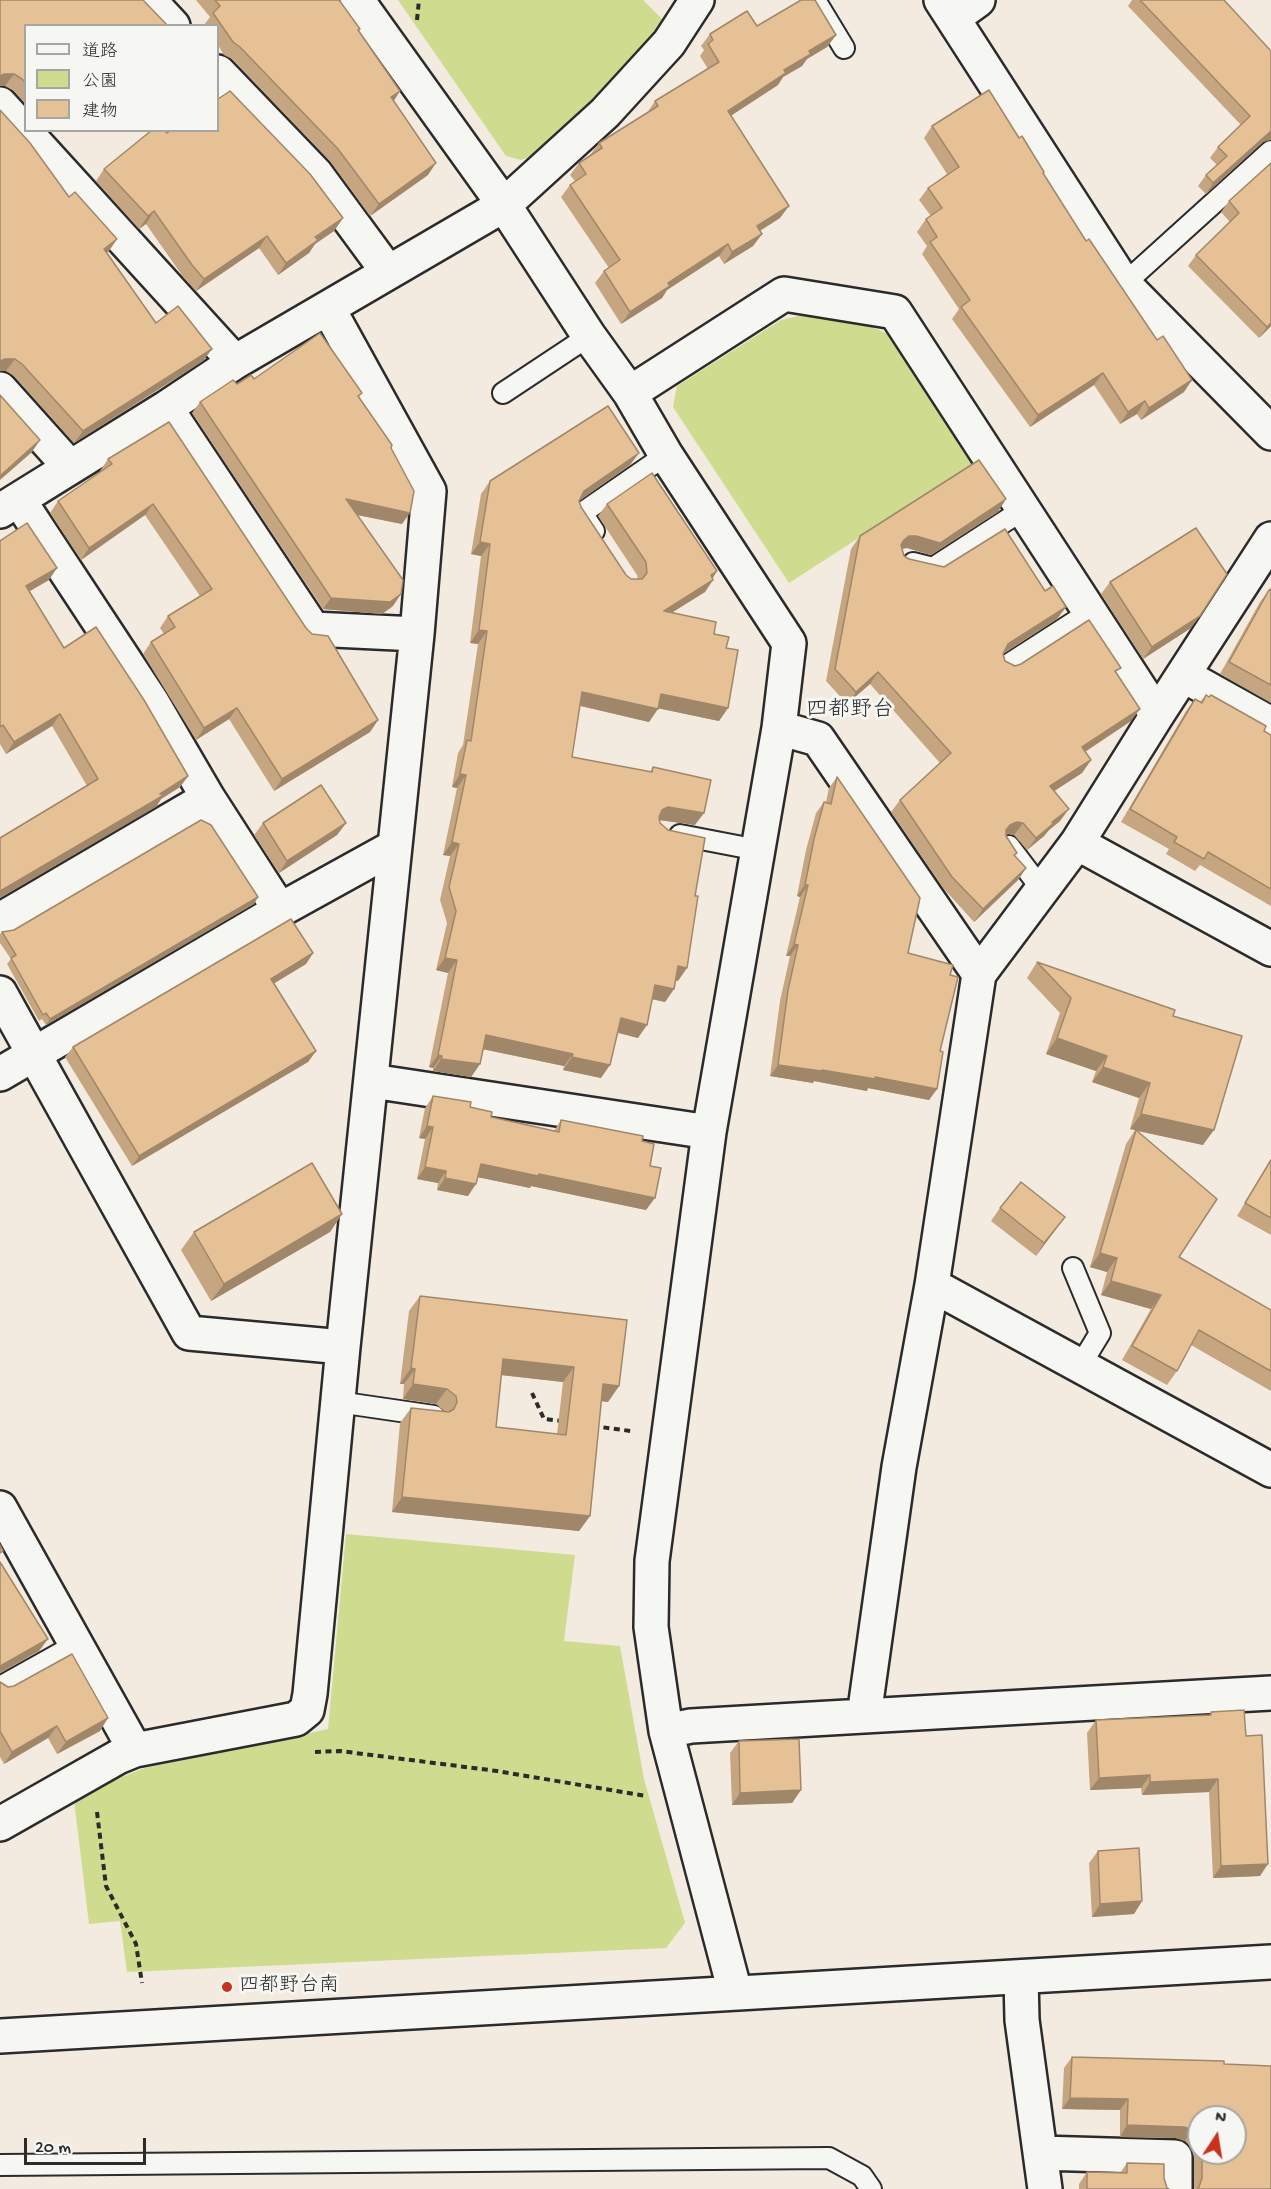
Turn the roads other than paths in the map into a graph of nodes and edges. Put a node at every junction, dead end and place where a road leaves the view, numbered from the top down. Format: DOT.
graph roads {
  1 [pos="149,0"];
  2 [pos="357,0"];
  3 [pos="697,0"];
  4 [pos="815,0"];
  5 [pos="957,6"];
  6 [pos="171,24"];
  7 [pos="844,48"];
  8 [pos="219,73"];
  9 [pos="0,104"];
  10 [pos="24,130"];
  11 [pos="26,132"];
  12 [pos="1271,151"];
  13 [pos="504,205"];
  14 [pos="388,272"];
  15 [pos="1124,284"];
  16 [pos="328,308"];
  17 [pos="589,336"];
  18 [pos="235,362"];
  19 [pos="0,389"];
  20 [pos="503,393"];
  21 [pos="630,393"];
  22 [pos="166,408"];
  23 [pos="1271,433"];
  24 [pos="666,455"];
  25 [pos="70,467"];
  26 [pos="9,505"];
  27 [pos="1023,509"];
  28 [pos="1271,539"];
  29 [pos="601,542"];
  30 [pos="904,560"];
  31 [pos="1090,612"];
  32 [pos="417,634"];
  33 [pos="1006,666"];
  34 [pos="1183,675"];
  35 [pos="1157,715"];
  36 [pos="1271,724"];
  37 [pos="779,728"];
  38 [pos="208,798"];
  39 [pos="662,831"];
  40 [pos="1077,843"];
  41 [pos="1009,846"];
  42 [pos="394,847"];
  43 [pos="758,850"];
  44 [pos="1043,891"];
  45 [pos="280,910"];
  46 [pos="0,920"];
  47 [pos="1271,949"];
  48 [pos="979,974"];
  49 [pos="0,993"];
  50 [pos="36,1055"];
  51 [pos="0,1074"];
  52 [pos="372,1081"];
  53 [pos="709,1132"];
  54 [pos="1073,1268"];
  55 [pos="932,1285"];
  56 [pos="343,1347"];
  57 [pos="1080,1366"];
  58 [pos="338,1402"];
  59 [pos="434,1416"];
  60 [pos="1271,1470"];
  61 [pos="0,1508"];
  62 [pos="77,1644"];
  63 [pos="0,1687"];
  64 [pos="1271,1693"];
  65 [pos="864,1716"];
  66 [pos="666,1731"];
  67 [pos="135,1750"];
  68 [pos="0,1824"];
  69 [pos="1271,1962"];
  70 [pos="1021,1977"];
  71 [pos="735,1992"];
  72 [pos="0,2036"];
  73 [pos="1041,2153"];
  74 [pos="0,2165"];
  75 [pos="871,2189"];
  76 [pos="1045,2189"];
  77 [pos="1175,2189"];
  1 -- 6 [label="street"];
  2 -- 13 [label="street"];
  3 -- 13 [label="street"];
  4 -- 7 [label="lane"];
  5 -- 15 [label="street"];
  8 -- 14 [label="street"];
  9 -- 10 [label="street"];
  11 -- 18 [label="street"];
  12 -- 15 [label="lane"];
  13 -- 14 [label="street"];
  13 -- 17 [label="street"];
  14 -- 16 [label="street"];
  15 -- 23 [label="street"];
  16 -- 18 [label="street"];
  16 -- 32 [label="street"];
  17 -- 20 [label="lane"];
  17 -- 21 [label="street"];
  18 -- 22 [label="street"];
  19 -- 25 [label="street"];
  21 -- 24 [label="street"];
  21 -- 27 [label="street"];
  22 -- 25 [label="street"];
  22 -- 32 [label="street"];
  24 -- 29 [label="lane"];
  24 -- 37 [label="street"];
  25 -- 26 [label="street"];
  26 -- 38 [label="street"];
  27 -- 30 [label="lane"];
  27 -- 31 [label="street"];
  28 -- 34 [label="street"];
  31 -- 33 [label="lane"];
  31 -- 35 [label="street"];
  32 -- 42 [label="street"];
  34 -- 35 [label="street"];
  34 -- 36 [label="street"];
  35 -- 40 [label="street"];
  37 -- 43 [label="street"];
  37 -- 48 [label="street"];
  38 -- 45 [label="street"];
  38 -- 46 [label="street"];
  39 -- 43 [label="lane"];
  40 -- 44 [label="street"];
  40 -- 47 [label="street"];
  41 -- 44 [label="lane"];
  42 -- 45 [label="street"];
  42 -- 52 [label="street"];
  43 -- 53 [label="street"];
  44 -- 48 [label="street"];
  45 -- 50 [label="street"];
  48 -- 55 [label="street"];
  49 -- 50 [label="street"];
  50 -- 51 [label="street"];
  50 -- 56 [label="street"];
  52 -- 53 [label="street"];
  52 -- 56 [label="street"];
  53 -- 66 [label="street"];
  54 -- 57 [label="lane"];
  55 -- 57 [label="street"];
  55 -- 65 [label="street"];
  56 -- 58 [label="street"];
  57 -- 60 [label="street"];
  58 -- 59 [label="lane"];
  58 -- 67 [label="street"];
  61 -- 62 [label="street"];
  62 -- 63 [label="lane"];
  62 -- 67 [label="street"];
  64 -- 65 [label="street"];
  65 -- 66 [label="street"];
  66 -- 71 [label="street"];
  67 -- 68 [label="street"];
  69 -- 70 [label="street"];
  70 -- 71 [label="street"];
  70 -- 73 [label="street"];
  71 -- 72 [label="street"];
  73 -- 76 [label="street"];
  73 -- 77 [label="street"];
  74 -- 75 [label="lane"];
}
